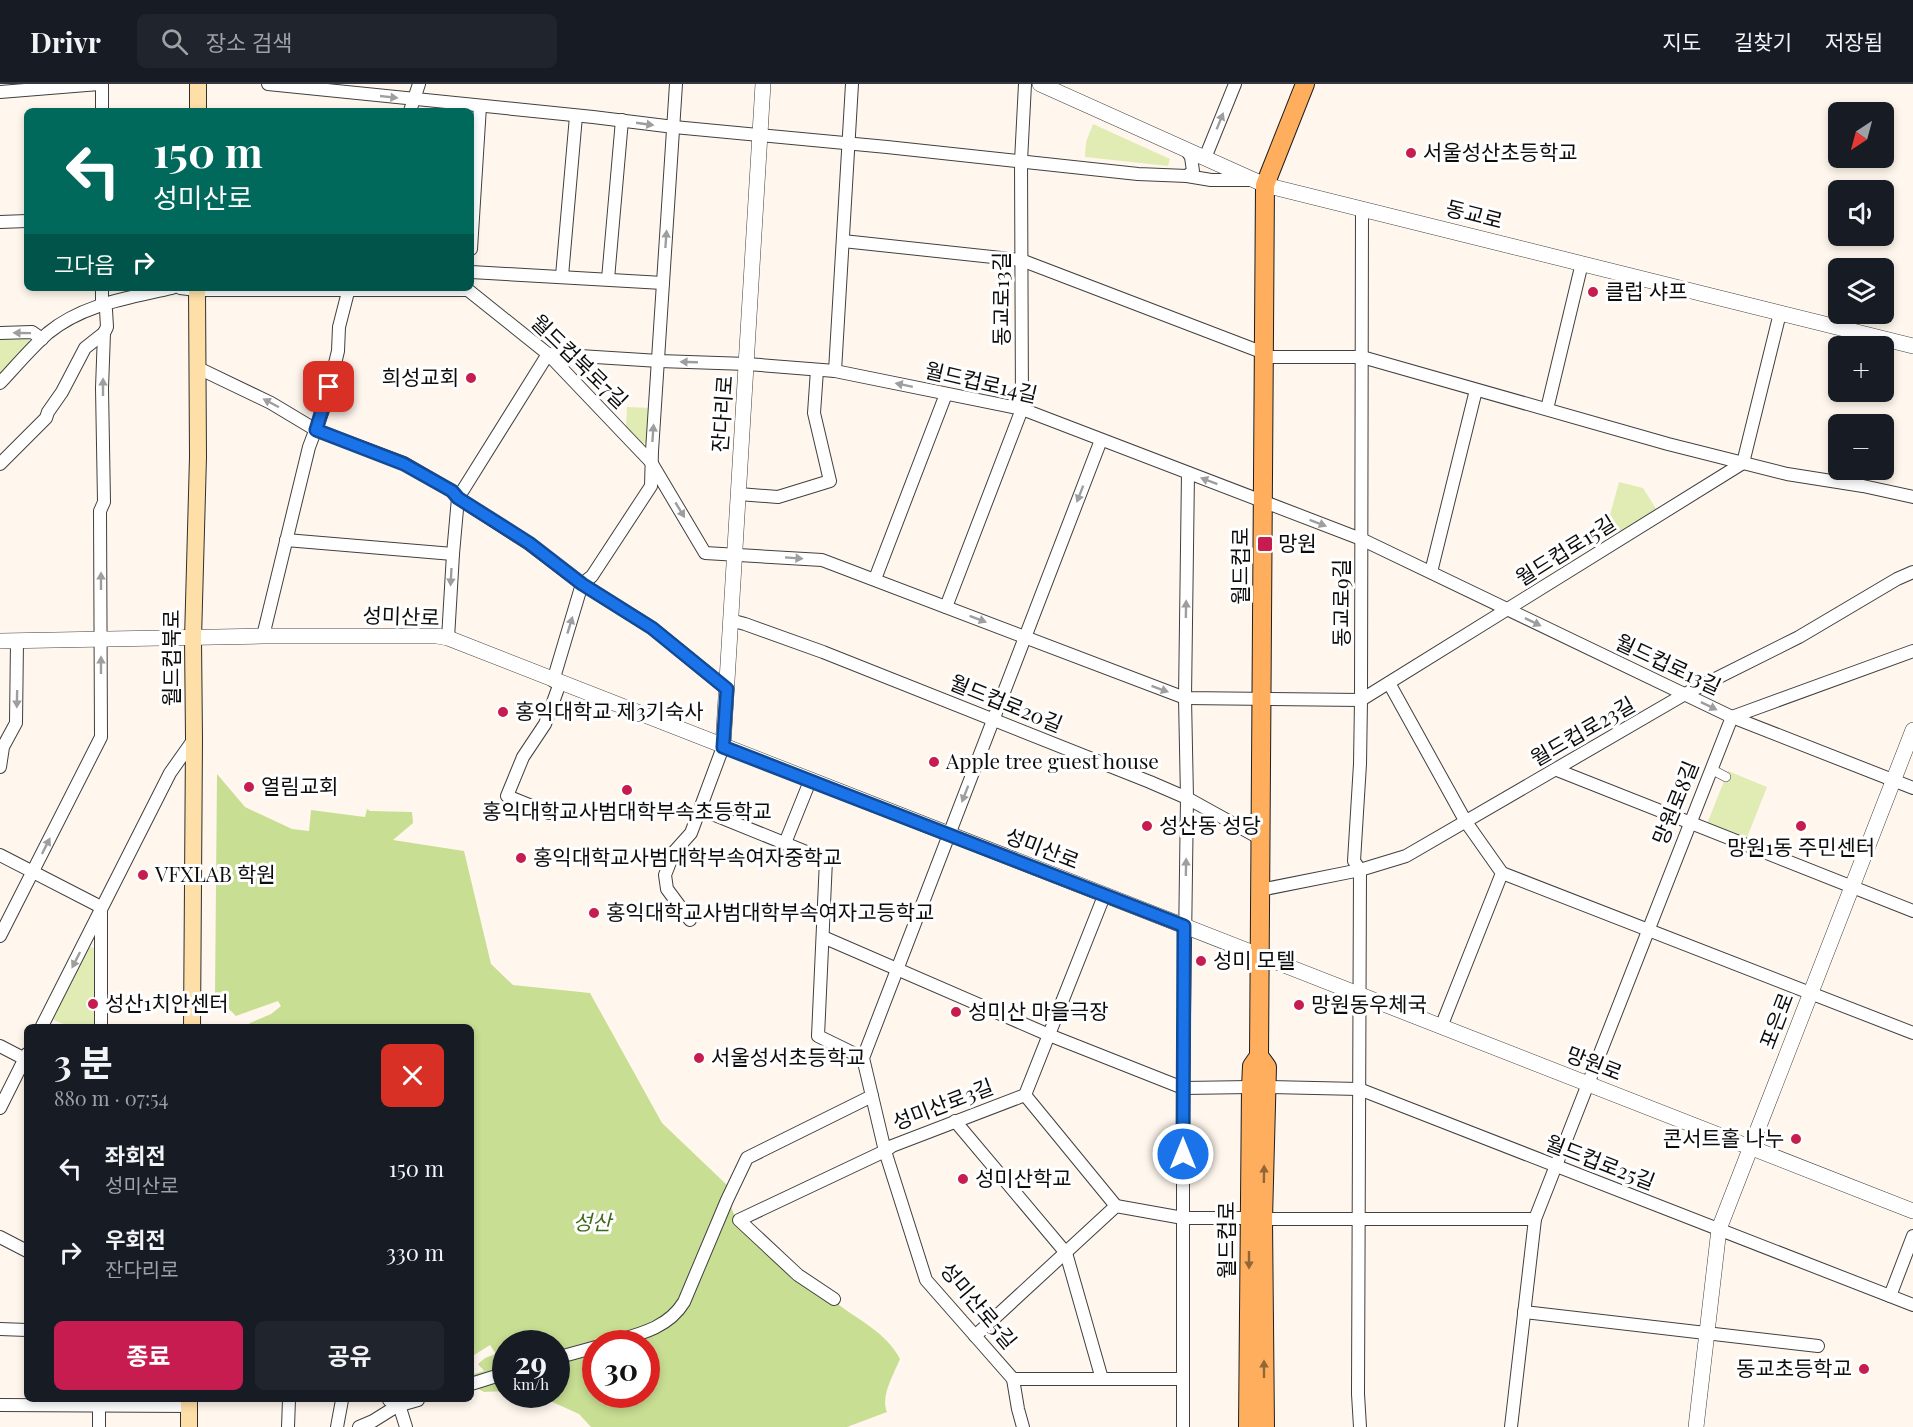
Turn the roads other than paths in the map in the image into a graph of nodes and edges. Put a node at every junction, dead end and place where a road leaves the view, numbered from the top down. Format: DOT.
graph roads {
  1 [pos="100,84"];
  2 [pos="198,84"];
  3 [pos="268,84"];
  4 [pos="419,84"];
  5 [pos="676,84"];
  6 [pos="763,84"];
  7 [pos="852,84"];
  8 [pos="1025,84"];
  9 [pos="1040,84"];
  10 [pos="1235,84"];
  11 [pos="1305,84"];
  12 [pos="291,85"];
  13 [pos="2,89"];
  14 [pos="412,106"];
  15 [pos="480,106"];
  16 [pos="102,108"];
  17 [pos="198,108"];
  18 [pos="576,116"];
  19 [pos="622,120"];
  20 [pos="674,127"];
  21 [pos="760,136"];
  22 [pos="849,143"];
  23 [pos="1187,151"];
  24 [pos="1205,158"];
  25 [pos="1021,161"];
  26 [pos="1187,176"];
  27 [pos="1258,182"];
  28 [pos="474,201"];
  29 [pos="1362,209"];
  30 [pos="0,222"];
  31 [pos="24,222"];
  32 [pos="843,241"];
  33 [pos="1021,260"];
  34 [pos="1582,263"];
  35 [pos="474,272"];
  36 [pos="562,276"];
  37 [pos="608,279"];
  38 [pos="663,283"];
  39 [pos="102,291"];
  40 [pos="159,291"];
  41 [pos="197,291"];
  42 [pos="348,291"];
  43 [pos="470,291"];
  44 [pos="102,304"];
  45 [pos="1780,313"];
  46 [pos="0,333"];
  47 [pos="104,333"];
  48 [pos="42,339"];
  49 [pos="1913,346"];
  50 [pos="548,354"];
  51 [pos="1264,355"];
  52 [pos="1362,357"];
  53 [pos="659,361"];
  54 [pos="747,364"];
  55 [pos="196,368"];
  56 [pos="817,370"];
  57 [pos="835,371"];
  58 [pos="0,383"];
  59 [pos="1476,390"];
  60 [pos="946,394"];
  61 [pos="1022,409"];
  62 [pos="1547,409"];
  63 [pos="316,430"];
  64 [pos="1101,440"];
  65 [pos="651,462"];
  66 [pos="1743,463"];
  67 [pos="0,464"];
  68 [pos="1188,473"];
  69 [pos="739,494"];
  70 [pos="1913,496"];
  71 [pos="458,498"];
  72 [pos="1264,502"];
  73 [pos="1361,539"];
  74 [pos="286,540"];
  75 [pos="453,554"];
  76 [pos="735,555"];
  77 [pos="1431,572"];
  78 [pos="1913,572"];
  79 [pos="875,579"];
  80 [pos="582,584"];
  81 [pos="946,607"];
  82 [pos="1508,610"];
  83 [pos="730,620"];
  84 [pos="263,636"];
  85 [pos="1025,637"];
  86 [pos="101,639"];
  87 [pos="193,639"];
  88 [pos="448,639"];
  89 [pos="0,641"];
  90 [pos="17,641"];
  91 [pos="1913,651"];
  92 [pos="556,682"];
  93 [pos="1389,682"];
  94 [pos="727,689"];
  95 [pos="1685,694"];
  96 [pos="1185,698"];
  97 [pos="1262,700"];
  98 [pos="1361,700"];
  99 [pos="1732,717"];
  100 [pos="993,720"];
  101 [pos="1913,730"];
  102 [pos="194,739"];
  103 [pos="723,747"];
  104 [pos="0,767"];
  105 [pos="1711,769"];
  106 [pos="1557,770"];
  107 [pos="1726,777"];
  108 [pos="1893,780"];
  109 [pos="810,781"];
  110 [pos="1913,788"];
  111 [pos="1187,798"];
  112 [pos="700,809"];
  113 [pos="549,813"];
  114 [pos="1466,822"];
  115 [pos="1689,823"];
  116 [pos="949,836"];
  117 [pos="1261,839"];
  118 [pos="785,843"];
  119 [pos="0,855"];
  120 [pos="1360,870"];
  121 [pos="33,872"];
  122 [pos="1502,873"];
  123 [pos="1851,887"];
  124 [pos="1260,891"];
  125 [pos="1104,896"];
  126 [pos="101,907"];
  127 [pos="1913,911"];
  128 [pos="690,920"];
  129 [pos="1184,926"];
  130 [pos="1648,930"];
  131 [pos="0,936"];
  132 [pos="823,937"];
  133 [pos="1260,956"];
  134 [pos="898,969"];
  135 [pos="1810,993"];
  136 [pos="1359,995"];
  137 [pos="43,1024"];
  138 [pos="101,1024"];
  139 [pos="192,1024"];
  140 [pos="1441,1027"];
  141 [pos="1913,1033"];
  142 [pos="1049,1035"];
  143 [pos="0,1046"];
  144 [pos="24,1057"];
  145 [pos="863,1058"];
  146 [pos="24,1062"];
  147 [pos="1588,1084"];
  148 [pos="1259,1087"];
  149 [pos="1183,1088"];
  150 [pos="1359,1089"];
  151 [pos="1025,1095"];
  152 [pos="872,1096"];
  153 [pos="0,1108"];
  154 [pos="955,1121"];
  155 [pos="1750,1148"];
  156 [pos="885,1151"];
  157 [pos="1555,1167"];
  158 [pos="1116,1206"];
  159 [pos="1913,1212"];
  160 [pos="1183,1218"];
  161 [pos="1256,1219"];
  162 [pos="1358,1219"];
  163 [pos="1535,1219"];
  164 [pos="1719,1229"];
  165 [pos="1913,1236"];
  166 [pos="0,1238"];
  167 [pos="24,1250"];
  168 [pos="1066,1253"];
  169 [pos="1890,1296"];
  170 [pos="834,1299"];
  171 [pos="1913,1305"];
  172 [pos="1524,1312"];
  173 [pos="0,1329"];
  174 [pos="24,1330"];
  175 [pos="650,1330"];
  176 [pos="1706,1333"];
  177 [pos="975,1336"];
  178 [pos="1818,1346"];
  179 [pos="492,1377"];
  180 [pos="1013,1379"];
  181 [pos="1102,1379"];
  182 [pos="1182,1379"];
  183 [pos="474,1383"];
  184 [pos="99,1402"];
  185 [pos="288,1402"];
  186 [pos="342,1402"];
  187 [pos="189,1403"];
  188 [pos="393,1403"];
  189 [pos="0,1405"];
  190 [pos="99,1427"];
  191 [pos="189,1427"];
  192 [pos="288,1427"];
  193 [pos="337,1427"];
  194 [pos="359,1427"];
  195 [pos="406,1427"];
  196 [pos="1023,1427"];
  197 [pos="1183,1427"];
  198 [pos="1248,1427"];
  199 [pos="1265,1427"];
  200 [pos="1360,1427"];
  201 [pos="1511,1427"];
  202 [pos="1696,1427"];
  1 -- 13 [label="street"];
  1 -- 16 [label="street"];
  2 -- 17 [label="main road"];
  3 -- 12 [label="street"];
  4 -- 14 [label="street"];
  5 -- 20 [label="street"];
  6 -- 21 [label="street, 잔다리로"];
  7 -- 22 [label="street"];
  8 -- 25 [label="street, 동교로13길"];
  9 -- 23 [label="street, 동교로"];
  24 -- 10 [label="street, one-way"];
  11 -- 27 [label="main road, 월드컵로"];
  12 -- 14 [label="street, one-way"];
  14 -- 15 [label="street"];
  15 -- 18 [label="street"];
  15 -- 28 [label="street"];
  18 -- 19 [label="street"];
  18 -- 36 [label="street"];
  19 -- 20 [label="street, one-way"];
  19 -- 37 [label="street"];
  20 -- 21 [label="street"];
  38 -- 20 [label="street, one-way"];
  21 -- 22 [label="street"];
  21 -- 54 [label="street, 잔다리로"];
  22 -- 25 [label="street"];
  22 -- 32 [label="street"];
  23 -- 24 [label="street, 동교로"];
  23 -- 26 [label="street"];
  24 -- 27 [label="street, 동교로"];
  25 -- 26 [label="street"];
  25 -- 33 [label="street, 동교로13길"];
  26 -- 27 [label="street"];
  27 -- 29 [label="street, 동교로"];
  27 -- 51 [label="main road, 월드컵로"];
  29 -- 34 [label="street, 동교로"];
  29 -- 52 [label="street, 동교로9길"];
  30 -- 31 [label="street"];
  32 -- 33 [label="street"];
  32 -- 57 [label="street"];
  33 -- 51 [label="street"];
  33 -- 61 [label="street, 동교로13길"];
  34 -- 45 [label="street, 동교로"];
  34 -- 62 [label="street"];
  35 -- 36 [label="street"];
  36 -- 37 [label="street"];
  37 -- 38 [label="street"];
  38 -- 53 [label="street"];
  39 -- 44 [label="street"];
  40 -- 44 [label="street"];
  41 -- 55 [label="main road, 월드컵북로"];
  42 -- 63 [label="street"];
  43 -- 50 [label="street, 월드컵북로7길"];
  44 -- 47 [label="street"];
  44 -- 48 [label="street"];
  45 -- 49 [label="street, 동교로"];
  45 -- 66 [label="street"];
  48 -- 46 [label="street, one-way"];
  47 -- 67 [label="street"];
  86 -- 47 [label="street, one-way"];
  48 -- 58 [label="street"];
  50 -- 53 [label="street, 월드컵로14길"];
  50 -- 65 [label="street, 월드컵북로7길"];
  50 -- 71 [label="street"];
  51 -- 52 [label="street"];
  51 -- 72 [label="main road, 월드컵로"];
  52 -- 59 [label="street"];
  52 -- 73 [label="street, 동교로9길"];
  54 -- 53 [label="street, 월드컵로14길, one-way"];
  65 -- 53 [label="street, one-way"];
  54 -- 56 [label="street, 월드컵로14길"];
  54 -- 69 [label="street, 잔다리로"];
  63 -- 55 [label="street, one-way"];
  55 -- 87 [label="main road, 월드컵북로"];
  56 -- 57 [label="street, 월드컵로14길"];
  56 -- 69 [label="street"];
  60 -- 57 [label="street, 월드컵로14길, one-way"];
  59 -- 62 [label="street"];
  59 -- 77 [label="street"];
  60 -- 61 [label="street, 월드컵로14길"];
  60 -- 79 [label="street"];
  61 -- 64 [label="street, 월드컵로14길"];
  61 -- 81 [label="street, 동교로13길"];
  62 -- 66 [label="street"];
  63 -- 71 [label="street"];
  63 -- 74 [label="street"];
  64 -- 68 [label="street, 월드컵로14길"];
  64 -- 85 [label="street, one-way"];
  65 -- 76 [label="street, 월드컵북로7길, one-way"];
  65 -- 80 [label="street"];
  66 -- 70 [label="street"];
  66 -- 82 [label="street, 월드컵로15길"];
  72 -- 68 [label="street, 월드컵로14길, one-way"];
  96 -- 68 [label="street, one-way"];
  69 -- 76 [label="street, 잔다리로"];
  71 -- 75 [label="street"];
  71 -- 80 [label="street"];
  72 -- 73 [label="street, 월드컵로13길, one-way"];
  72 -- 97 [label="main road, 월드컵로"];
  73 -- 77 [label="street, 월드컵로13길"];
  73 -- 98 [label="street, 동교로9길"];
  74 -- 75 [label="street"];
  74 -- 84 [label="street"];
  75 -- 88 [label="street, one-way"];
  76 -- 79 [label="street, one-way"];
  76 -- 83 [label="street, 잔다리로"];
  77 -- 82 [label="street, 월드컵로13길"];
  78 -- 95 [label="street, 월드컵로23길"];
  79 -- 81 [label="street"];
  92 -- 80 [label="street, one-way"];
  80 -- 94 [label="street"];
  81 -- 85 [label="street, one-way"];
  82 -- 93 [label="street, 월드컵로15길"];
  82 -- 95 [label="street, 월드컵로13길, one-way"];
  83 -- 94 [label="street, 잔다리로"];
  83 -- 100 [label="street, 월드컵로20길"];
  84 -- 87 [label="street, 성미산로"];
  84 -- 88 [label="street, 성미산로"];
  85 -- 96 [label="street, one-way"];
  85 -- 100 [label="street"];
  86 -- 87 [label="street, 성미산로"];
  86 -- 90 [label="street, 성미산로"];
  121 -- 86 [label="street, one-way"];
  87 -- 102 [label="main road, 월드컵북로"];
  88 -- 92 [label="street, 성미산로"];
  89 -- 90 [label="street, 성미산로"];
  90 -- 104 [label="street, one-way"];
  91 -- 99 [label="street"];
  92 -- 103 [label="street, 성미산로"];
  92 -- 113 [label="street"];
  93 -- 98 [label="street, 월드컵로15길"];
  93 -- 114 [label="street"];
  94 -- 103 [label="street, 잔다리로"];
  95 -- 99 [label="street, 월드컵로13길, one-way"];
  95 -- 106 [label="street, 월드컵로23길"];
  96 -- 97 [label="street"];
  96 -- 111 [label="street"];
  97 -- 98 [label="street"];
  97 -- 117 [label="main road, 월드컵로"];
  98 -- 120 [label="street, 동교로9길"];
  99 -- 105 [label="street, 망원로8길"];
  99 -- 108 [label="street, 월드컵로13길"];
  100 -- 111 [label="street, 월드컵로20길"];
  100 -- 116 [label="street, one-way"];
  101 -- 108 [label="street, 포은로"];
  102 -- 126 [label="street"];
  102 -- 139 [label="main road, 월드컵북로"];
  103 -- 109 [label="street, 성미산로"];
  103 -- 112 [label="street"];
  105 -- 107 [label="street"];
  105 -- 115 [label="street, 망원로8길"];
  106 -- 114 [label="street, 월드컵로23길"];
  106 -- 115 [label="street"];
  108 -- 110 [label="street, 월드컵로13길"];
  108 -- 123 [label="street, 포은로"];
  109 -- 116 [label="street, 성미산로"];
  109 -- 118 [label="street"];
  111 -- 117 [label="street, 월드컵로20길"];
  129 -- 111 [label="street, one-way"];
  112 -- 118 [label="street"];
  112 -- 128 [label="street"];
  114 -- 120 [label="street, 월드컵로23길"];
  114 -- 122 [label="street"];
  115 -- 123 [label="street"];
  115 -- 130 [label="street, 망원로8길"];
  116 -- 125 [label="street, 성미산로"];
  116 -- 134 [label="street"];
  117 -- 124 [label="main road, 월드컵로"];
  118 -- 132 [label="street"];
  119 -- 121 [label="street"];
  120 -- 124 [label="street, 월드컵로23길"];
  120 -- 136 [label="street, 동교로9길"];
  121 -- 126 [label="street"];
  121 -- 131 [label="street"];
  122 -- 130 [label="street"];
  122 -- 140 [label="street"];
  123 -- 127 [label="street"];
  123 -- 135 [label="street, 포은로"];
  124 -- 133 [label="main road, 월드컵로"];
  125 -- 129 [label="street, 성미산로"];
  125 -- 142 [label="street, 성미산로3길"];
  126 -- 137 [label="street, one-way"];
  126 -- 138 [label="street"];
  129 -- 133 [label="street, 성미산로"];
  129 -- 149 [label="street"];
  130 -- 135 [label="street"];
  130 -- 147 [label="street, 망원로8길"];
  132 -- 134 [label="street"];
  132 -- 145 [label="street"];
  133 -- 136 [label="street, 망원로"];
  133 -- 148 [label="main road, 월드컵로"];
  134 -- 142 [label="street"];
  134 -- 145 [label="street"];
  135 -- 141 [label="street"];
  135 -- 155 [label="street, 포은로"];
  136 -- 140 [label="street, 망원로"];
  136 -- 150 [label="street, 동교로9길"];
  140 -- 147 [label="street, 망원로"];
  142 -- 149 [label="street"];
  142 -- 151 [label="street, 성미산로3길"];
  143 -- 144 [label="street"];
  145 -- 152 [label="street, 성미산로5길"];
  146 -- 153 [label="street"];
  147 -- 155 [label="street, 망원로"];
  147 -- 157 [label="street, 망원로8길"];
  148 -- 149 [label="street, 월드컵로25길"];
  148 -- 150 [label="street, 월드컵로25길"];
  148 -- 161 [label="main road, 월드컵로"];
  149 -- 160 [label="street"];
  150 -- 157 [label="street, 월드컵로25길"];
  150 -- 162 [label="street, 동교로9길"];
  151 -- 154 [label="street, 성미산로3길"];
  151 -- 158 [label="street"];
  152 -- 156 [label="street, 성미산로5길"];
  152 -- 175 [label="street"];
  154 -- 156 [label="street, 성미산로3길"];
  154 -- 168 [label="street"];
  155 -- 159 [label="street, 망원로"];
  155 -- 164 [label="street, 포은로"];
  156 -- 170 [label="street, 성미산로3길"];
  156 -- 177 [label="street, 성미산로5길"];
  157 -- 163 [label="street, 망원로8길"];
  157 -- 164 [label="street, 월드컵로25길"];
  158 -- 160 [label="street"];
  158 -- 168 [label="street"];
  160 -- 161 [label="street"];
  160 -- 182 [label="street"];
  161 -- 162 [label="street, 월드컵로"];
  161 -- 198 [label="main road, 월드컵로, one-way"];
  199 -- 161 [label="main road, 월드컵로, one-way"];
  162 -- 163 [label="street, 월드컵로"];
  162 -- 200 [label="street, 동교로9길"];
  163 -- 172 [label="street, 망원로8길"];
  164 -- 169 [label="street, 월드컵로25길"];
  164 -- 176 [label="street, 포은로"];
  165 -- 169 [label="street"];
  166 -- 167 [label="street"];
  168 -- 177 [label="street"];
  168 -- 181 [label="street"];
  169 -- 171 [label="street, 월드컵로25길"];
  172 -- 176 [label="street"];
  172 -- 201 [label="street, 망원로8길"];
  173 -- 174 [label="street"];
  176 -- 178 [label="street"];
  176 -- 202 [label="street, 포은로"];
  177 -- 180 [label="street, 성미산로5길"];
  179 -- 183 [label="street"];
  180 -- 181 [label="street, 성미산로5길"];
  180 -- 196 [label="street"];
  181 -- 182 [label="street, 성미산로5길"];
  182 -- 197 [label="street"];
  184 -- 187 [label="street"];
  184 -- 189 [label="street"];
  184 -- 190 [label="street"];
  185 -- 192 [label="street"];
  186 -- 193 [label="street"];
  187 -- 191 [label="main road"];
  188 -- 194 [label="street"];
  188 -- 195 [label="street"];
}
